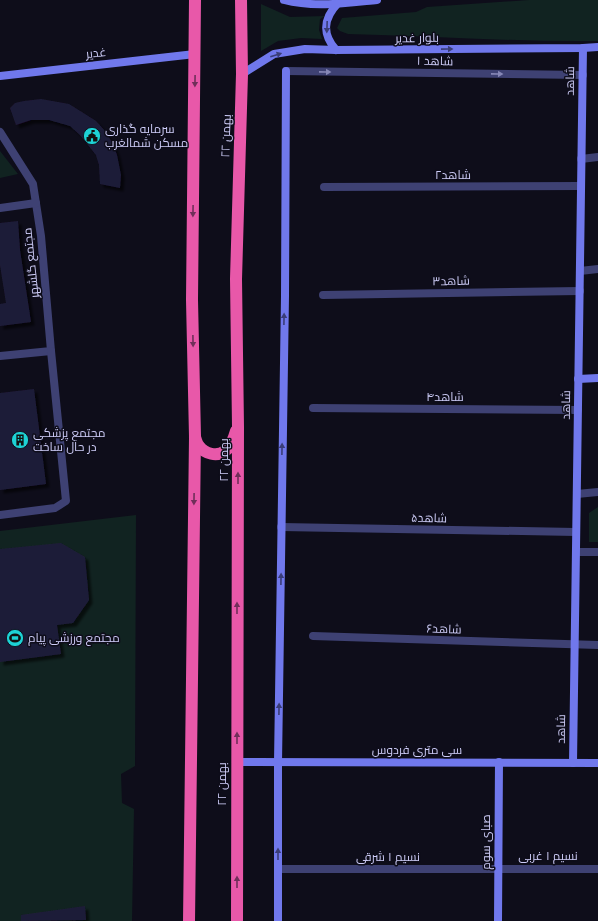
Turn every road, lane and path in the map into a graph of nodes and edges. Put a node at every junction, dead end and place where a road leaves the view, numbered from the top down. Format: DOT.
graph roads {
  1 [pos="196,0"];
  2 [pos="240,0"];
  3 [pos="284,0"];
  4 [pos="377,0"];
  5 [pos="338,3"];
  6 [pos="598,47"];
  7 [pos="583,48"];
  8 [pos="336,50"];
  9 [pos="195,54"];
  10 [pos="286,72"];
  11 [pos="242,74"];
  12 [pos="583,74"];
  13 [pos="0,76"];
  14 [pos="0,132"];
  15 [pos="598,157"];
  16 [pos="581,159"];
  17 [pos="581,186"];
  18 [pos="324,187"];
  19 [pos="36,203"];
  20 [pos="0,208"];
  21 [pos="598,269"];
  22 [pos="580,271"];
  23 [pos="580,291"];
  24 [pos="323,295"];
  25 [pos="51,351"];
  26 [pos="0,356"];
  27 [pos="598,378"];
  28 [pos="578,379"];
  29 [pos="313,408"];
  30 [pos="578,410"];
  31 [pos="238,427"];
  32 [pos="195,437"];
  33 [pos="598,492"];
  34 [pos="577,494"];
  35 [pos="0,515"];
  36 [pos="281,527"];
  37 [pos="576,532"];
  38 [pos="576,552"];
  39 [pos="598,552"];
  40 [pos="313,636"];
  41 [pos="575,645"];
  42 [pos="598,645"];
  43 [pos="236,762"];
  44 [pos="278,762"];
  45 [pos="498,762"];
  46 [pos="573,763"];
  47 [pos="598,763"];
  48 [pos="498,868"];
  49 [pos="278,869"];
  50 [pos="598,869"];
  51 [pos="189,920"];
  52 [pos="237,921"];
  53 [pos="278,921"];
  54 [pos="498,921"];
  1 -- 9 [label="highway"];
  2 -- 11 [label="highway, ۲۲ بهمن"];
  3 -- 5 [label="main road"];
  4 -- 5 [label="main road"];
  5 -- 8 [label="main road, one-way"];
  6 -- 7 [label="main road, بلوار غدیر"];
  8 -- 7 [label="main road, بلوار غدیر, one-way"];
  7 -- 12 [label="main road, شاهد"];
  11 -- 8 [label="main road, بلوار غدیر, one-way"];
  9 -- 13 [label="main road, غدیر"];
  9 -- 32 [label="highway, one-way"];
  10 -- 12 [label="street, شاهد ۱, one-way"];
  36 -- 10 [label="main road, one-way"];
  11 -- 31 [label="highway, ۲۲ بهمن"];
  12 -- 16 [label="main road, شاهد"];
  14 -- 19 [label="street, مجتمع گلشهر"];
  15 -- 16 [label="street"];
  16 -- 17 [label="main road, شاهد"];
  17 -- 18 [label="street, شاهد۲"];
  17 -- 22 [label="main road, شاهد"];
  19 -- 20 [label="street"];
  19 -- 25 [label="street, مجتمع گلشهر"];
  21 -- 22 [label="street"];
  22 -- 23 [label="main road, شاهد"];
  23 -- 24 [label="street, شاهد۳"];
  23 -- 28 [label="main road, شاهد"];
  25 -- 26 [label="street"];
  25 -- 35 [label="street, مجتمع گلشهر"];
  27 -- 28 [label="main road"];
  28 -- 30 [label="main road, شاهد"];
  29 -- 30 [label="street, شاهد۴"];
  30 -- 34 [label="main road, شاهد"];
  31 -- 32 [label="highway"];
  43 -- 31 [label="highway, ۲۲ بهمن, one-way"];
  32 -- 51 [label="highway, one-way"];
  33 -- 34 [label="street"];
  34 -- 37 [label="main road, شاهد"];
  36 -- 37 [label="street, شاهد۵"];
  44 -- 36 [label="main road, one-way"];
  37 -- 38 [label="main road, شاهد"];
  38 -- 39 [label="street"];
  38 -- 41 [label="main road, شاهد"];
  40 -- 41 [label="street, شاهد۶"];
  41 -- 42 [label="street, شاهد۶"];
  41 -- 46 [label="main road, شاهد"];
  43 -- 44 [label="main road, سی متری فردوس"];
  52 -- 43 [label="highway, ۲۲ بهمن, one-way"];
  44 -- 45 [label="main road, سی متری فردوس"];
  49 -- 44 [label="main road, one-way"];
  45 -- 46 [label="main road, سی متری فردوس"];
  45 -- 48 [label="main road, صبای سوم"];
  46 -- 47 [label="main road, سی متری فردوس"];
  48 -- 49 [label="street, نسیم ۱ شرقی"];
  48 -- 50 [label="street, نسیم ۱ غربی"];
  48 -- 54 [label="main road, صبای سوم"];
  49 -- 53 [label="main road"];
}
